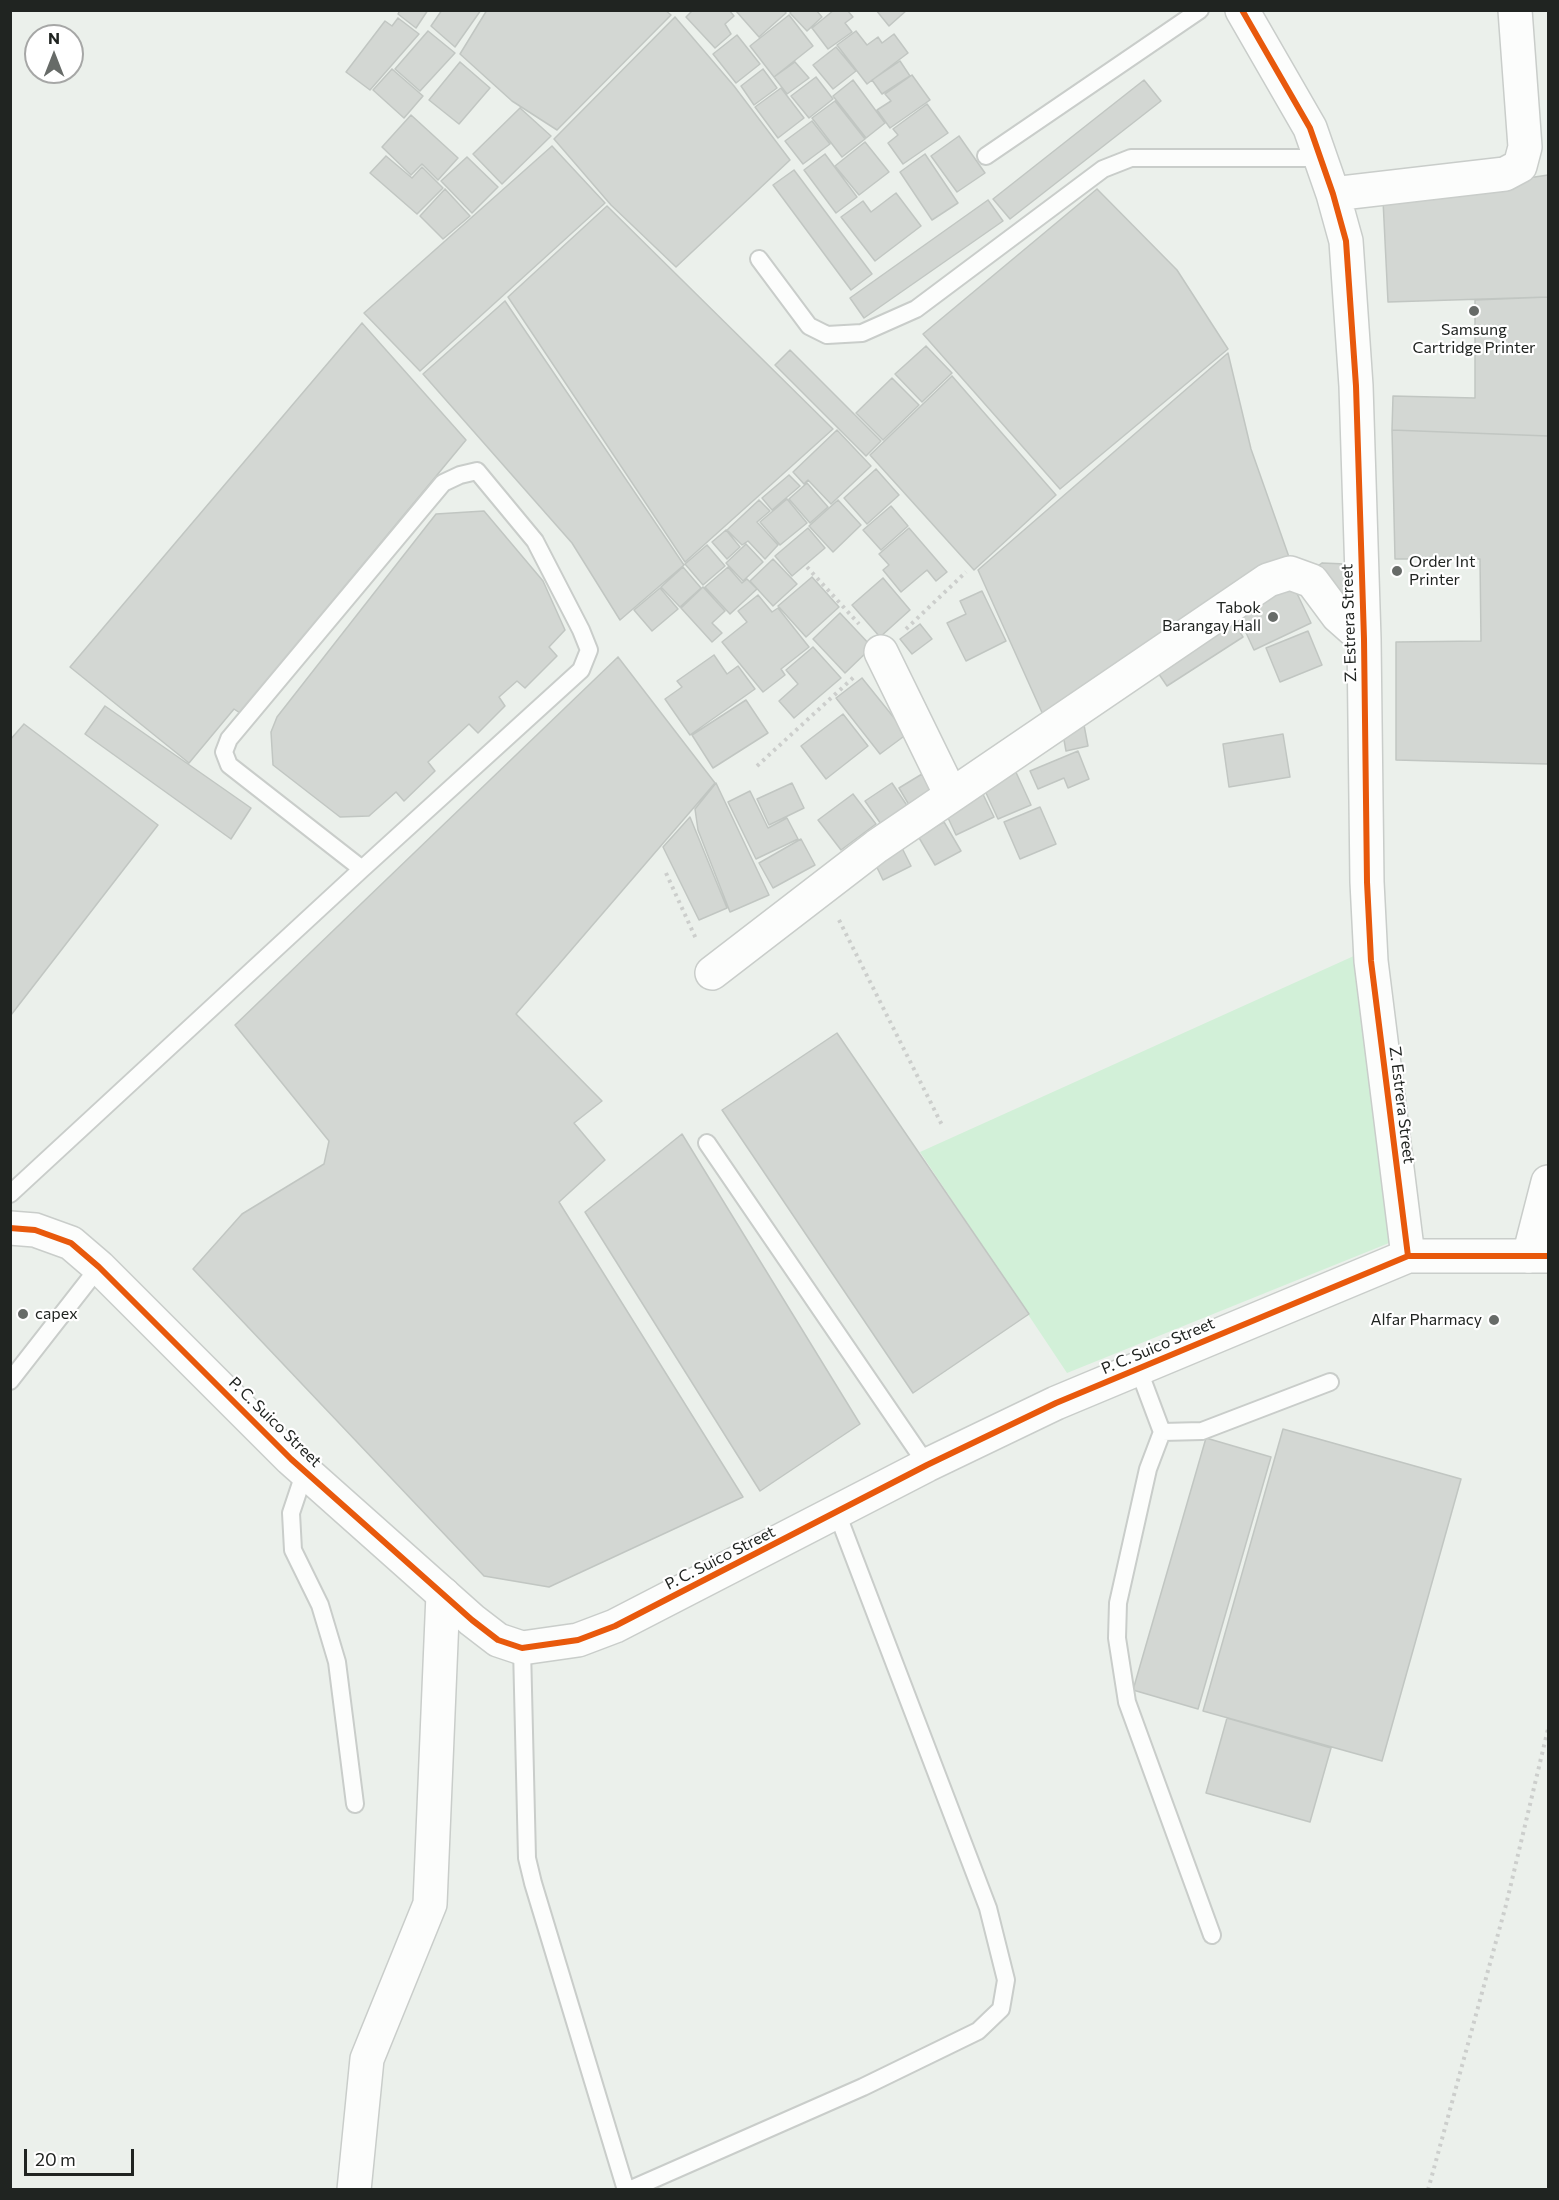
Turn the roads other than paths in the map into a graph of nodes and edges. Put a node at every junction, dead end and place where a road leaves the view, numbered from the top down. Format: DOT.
graph roads {
  1 [pos="1200,10"];
  2 [pos="1242,10"];
  3 [pos="1515,10"];
  4 [pos="986,156"];
  5 [pos="1322,158"];
  6 [pos="1333,194"];
  7 [pos="759,259"];
  8 [pos="1364,639"];
  9 [pos="881,652"];
  10 [pos="951,795"];
  11 [pos="362,869"];
  12 [pos="712,973"];
  13 [pos="707,1143"];
  14 [pos="1548,1182"];
  15 [pos="10,1194"];
  16 [pos="10,1228"];
  17 [pos="1408,1256"];
  18 [pos="1539,1256"];
  19 [pos="99,1267"];
  20 [pos="1138,1368"];
  21 [pos="10,1381"];
  22 [pos="1330,1382"];
  23 [pos="1162,1432"];
  24 [pos="927,1465"];
  25 [pos="305,1471"];
  26 [pos="837,1513"];
  27 [pos="443,1594"];
  28 [pos="522,1648"];
  29 [pos="355,1804"];
  30 [pos="1212,1935"];
  31 [pos="354,2190"];
  32 [pos="628,2190"];
  1 -- 4 [label="lane"];
  2 -- 5 [label="street, Z. Estrera Street"];
  3 -- 6 [label="street"];
  5 -- 6 [label="street, Z. Estrera Street"];
  5 -- 7 [label="lane"];
  6 -- 8 [label="street, Z. Estrera Street"];
  8 -- 10 [label="street"];
  8 -- 17 [label="street, Z. Estrera Street"];
  9 -- 10 [label="street"];
  10 -- 12 [label="street"];
  11 -- 11 [label="lane"];
  11 -- 15 [label="lane"];
  13 -- 24 [label="lane"];
  14 -- 18 [label="street"];
  16 -- 19 [label="street, P. C. Suico Street"];
  17 -- 18 [label="street, P. C. Suico Street"];
  17 -- 20 [label="street, P. C. Suico Street"];
  19 -- 21 [label="lane"];
  19 -- 25 [label="street, P. C. Suico Street"];
  20 -- 23 [label="lane"];
  20 -- 24 [label="street, P. C. Suico Street"];
  22 -- 23 [label="lane"];
  23 -- 30 [label="lane"];
  24 -- 26 [label="street, P. C. Suico Street"];
  25 -- 27 [label="street, P. C. Suico Street"];
  25 -- 29 [label="lane"];
  26 -- 28 [label="street, P. C. Suico Street"];
  26 -- 32 [label="lane"];
  27 -- 28 [label="street, P. C. Suico Street"];
  27 -- 31 [label="street"];
  28 -- 32 [label="lane"];
}
